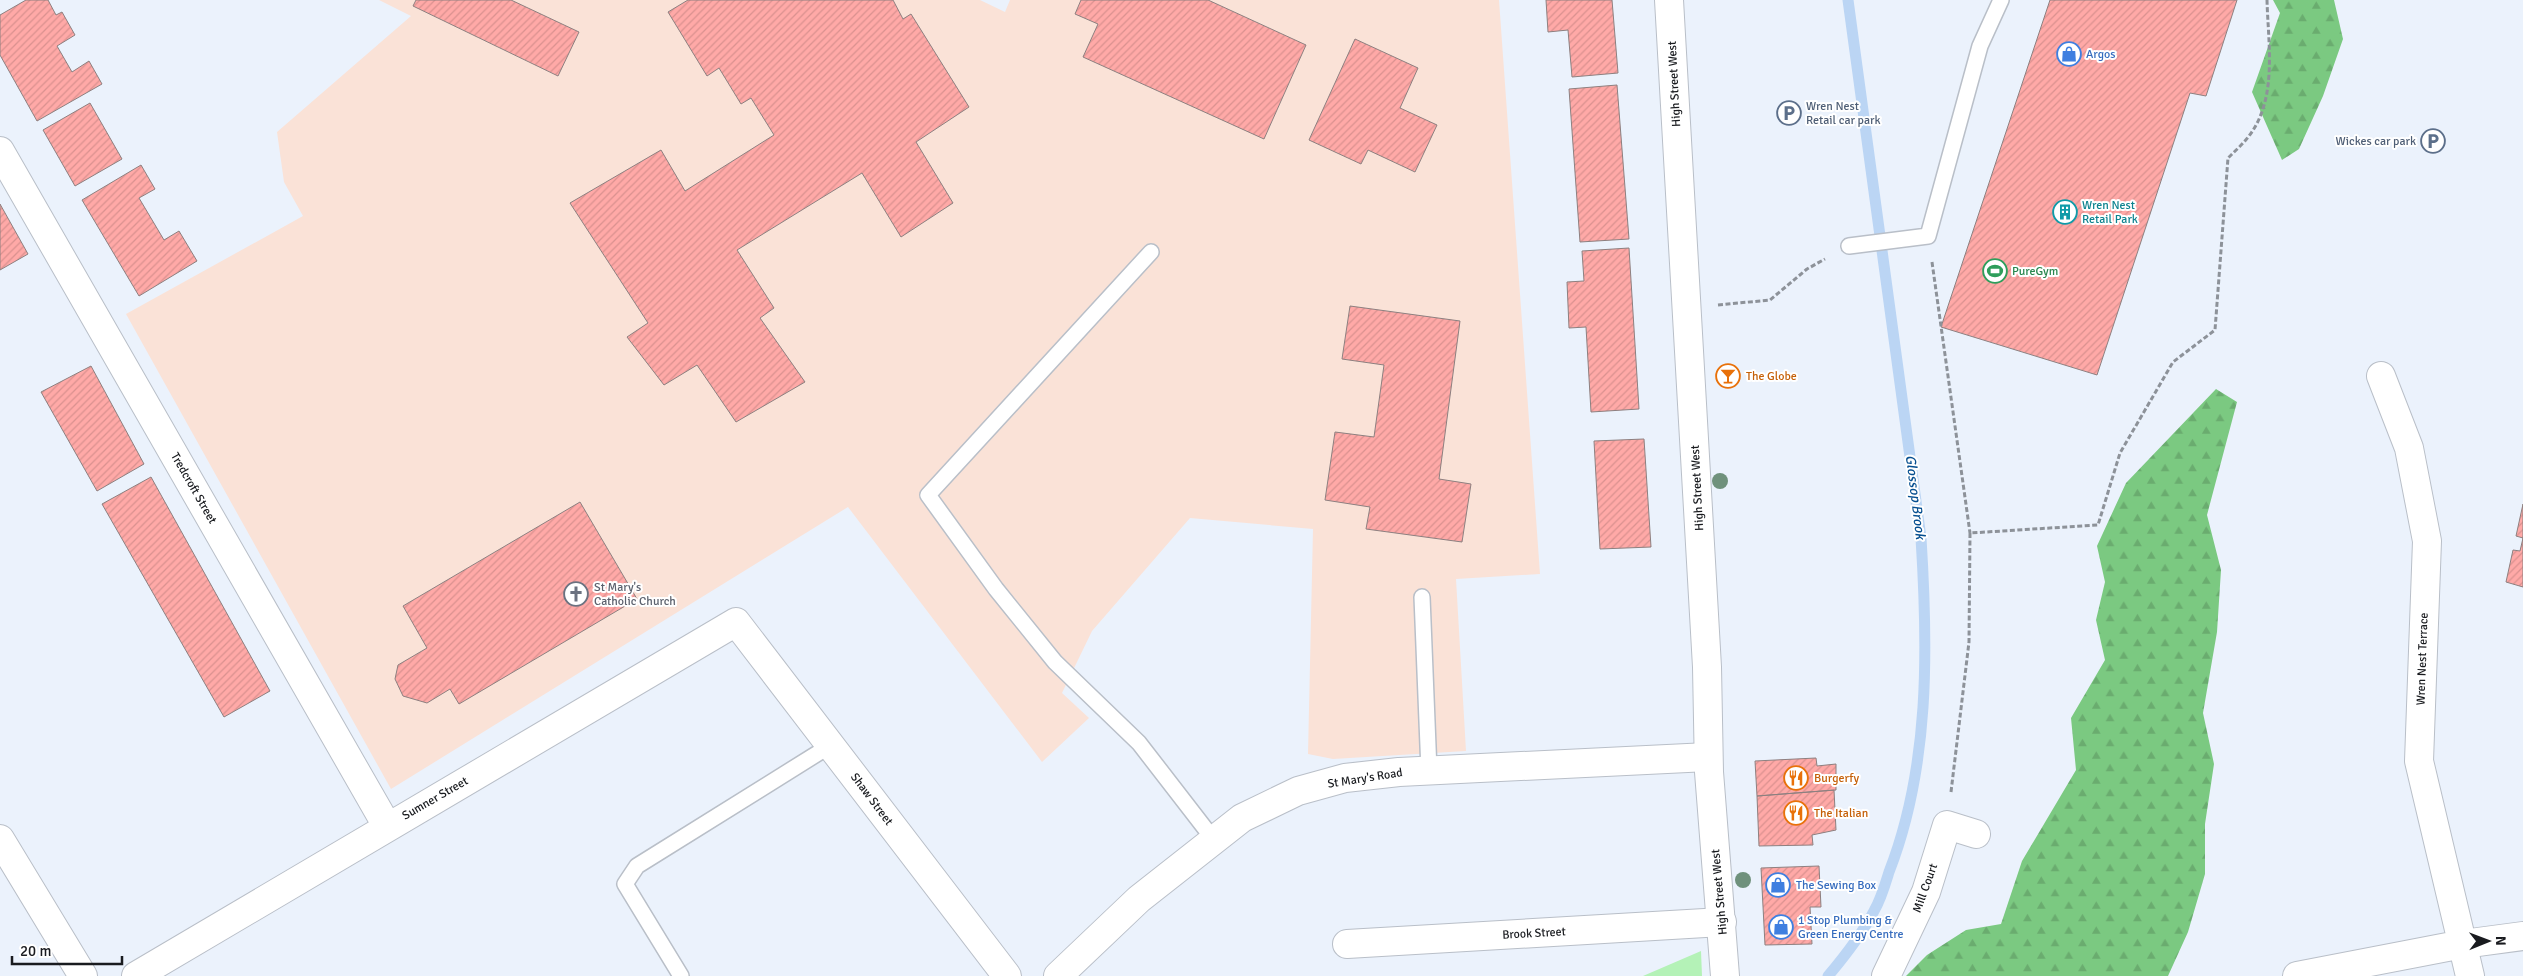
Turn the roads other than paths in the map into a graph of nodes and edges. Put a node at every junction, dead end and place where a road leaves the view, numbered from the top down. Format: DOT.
graph roads {
  1 [pos="1669,0"];
  2 [pos="2001,0"];
  3 [pos="0,151"];
  4 [pos="1849,246"];
  5 [pos="1151,252"];
  6 [pos="2381,376"];
  7 [pos="1422,597"];
  8 [pos="736,622"];
  9 [pos="830,744"];
  10 [pos="1708,758"];
  11 [pos="1429,771"];
  12 [pos="387,826"];
  13 [pos="1976,834"];
  14 [pos="0,839"];
  15 [pos="1214,840"];
  16 [pos="1722,922"];
  17 [pos="2523,936"];
  18 [pos="1346,944"];
  19 [pos="2462,944"];
  20 [pos="83,976"];
  21 [pos="136,976"];
  22 [pos="681,976"];
  23 [pos="1007,976"];
  24 [pos="1058,976"];
  25 [pos="1725,976"];
  26 [pos="1886,976"];
  27 [pos="2297,976"];
  28 [pos="2470,976"];
  1 -- 10 [label="street, High Street West"];
  2 -- 4 [label="lane"];
  3 -- 12 [label="street, Tredcroft Street"];
  5 -- 15 [label="lane"];
  6 -- 19 [label="street, Wren Nest Terrace"];
  7 -- 11 [label="lane"];
  8 -- 9 [label="street, Shaw Street"];
  8 -- 12 [label="street, Sumner Street"];
  9 -- 22 [label="lane"];
  9 -- 23 [label="street, Shaw Street"];
  10 -- 11 [label="street, St Mary's Road"];
  10 -- 16 [label="street, High Street West"];
  11 -- 15 [label="street, St Mary's Road"];
  12 -- 21 [label="street, Sumner Street"];
  13 -- 26 [label="street, Mill Court"];
  14 -- 20 [label="street"];
  15 -- 24 [label="street, St Mary's Road"];
  16 -- 18 [label="street, Brook Street"];
  16 -- 25 [label="street, High Street West"];
  17 -- 19 [label="street"];
  19 -- 27 [label="street"];
  19 -- 28 [label="street, Wren Nest Terrace"];
}
